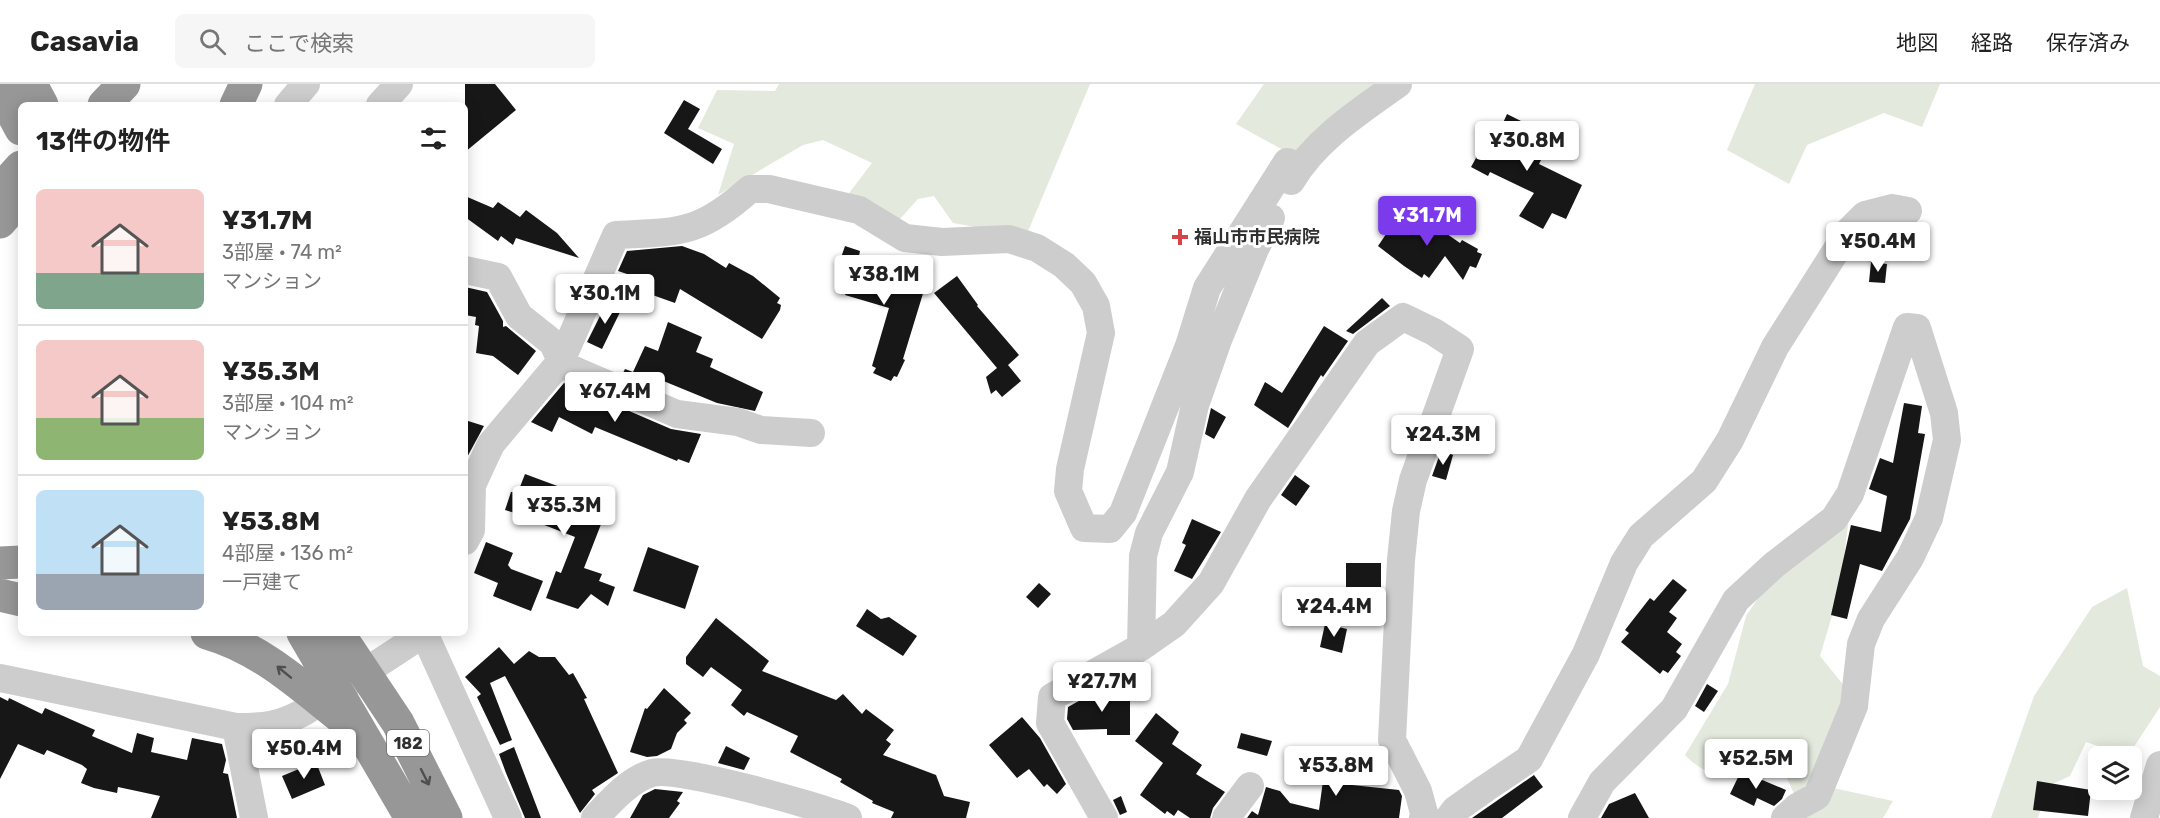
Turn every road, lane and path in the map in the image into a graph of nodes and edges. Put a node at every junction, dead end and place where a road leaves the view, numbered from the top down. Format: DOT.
graph roads {
  1 [pos="31,84"];
  2 [pos="246,84"];
  3 [pos="306,84"];
  4 [pos="399,84"];
  5 [pos="1398,84"];
  6 [pos="0,91"];
  7 [pos="109,93"];
  8 [pos="40,102"];
  9 [pos="86,102"];
  10 [pos="237,102"];
  11 [pos="291,102"];
  12 [pos="383,102"];
  13 [pos="18,124"];
  14 [pos="1300,166"];
  15 [pos="18,174"];
  16 [pos="7,202"];
  17 [pos="1908,211"];
  18 [pos="468,271"];
  19 [pos="561,361"];
  20 [pos="811,433"];
  21 [pos="468,536"];
  22 [pos="18,562"];
  23 [pos="0,563"];
  24 [pos="0,595"];
  25 [pos="18,599"];
  26 [pos="214,636"];
  27 [pos="307,636"];
  28 [pos="339,636"];
  29 [pos="418,636"];
  30 [pos="425,636"];
  31 [pos="1141,647"];
  32 [pos="353,671"];
  33 [pos="0,678"];
  34 [pos="236,726"];
  35 [pos="2160,765"];
  36 [pos="1250,786"];
  37 [pos="254,818"];
  38 [pos="411,818"];
  39 [pos="446,818"];
  40 [pos="508,818"];
  41 [pos="595,818"];
  42 [pos="848,818"];
  43 [pos="1104,818"];
  44 [pos="1226,818"];
  45 [pos="1423,818"];
  46 [pos="1449,818"];
  47 [pos="1582,818"];
  48 [pos="1785,818"];
  49 [pos="2144,818"];
  1 -- 8 [label="highway"];
  2 -- 10 [label="highway"];
  3 -- 11 [label="street"];
  4 -- 12 [label="street"];
  5 -- 14 [label="street"];
  6 -- 13 [label="highway"];
  7 -- 9 [label="highway"];
  14 -- 19 [label="street"];
  14 -- 31 [label="street"];
  15 -- 16 [label="highway"];
  17 -- 46 [label="street"];
  18 -- 19 [label="street"];
  19 -- 20 [label="street"];
  19 -- 21 [label="street"];
  22 -- 23 [label="highway"];
  24 -- 25 [label="highway"];
  32 -- 26 [label="highway, one-way"];
  27 -- 32 [label="highway, 182"];
  28 -- 32 [label="highway, 182"];
  29 -- 32 [label="street"];
  30 -- 40 [label="street"];
  31 -- 43 [label="street"];
  31 -- 45 [label="street"];
  32 -- 34 [label="street"];
  32 -- 38 [label="highway, 182"];
  32 -- 39 [label="highway, 182, one-way"];
  33 -- 34 [label="street"];
  34 -- 37 [label="street"];
  35 -- 49 [label="street"];
  36 -- 44 [label="street"];
  41 -- 42 [label="street"];
  47 -- 48 [label="street"];
}
